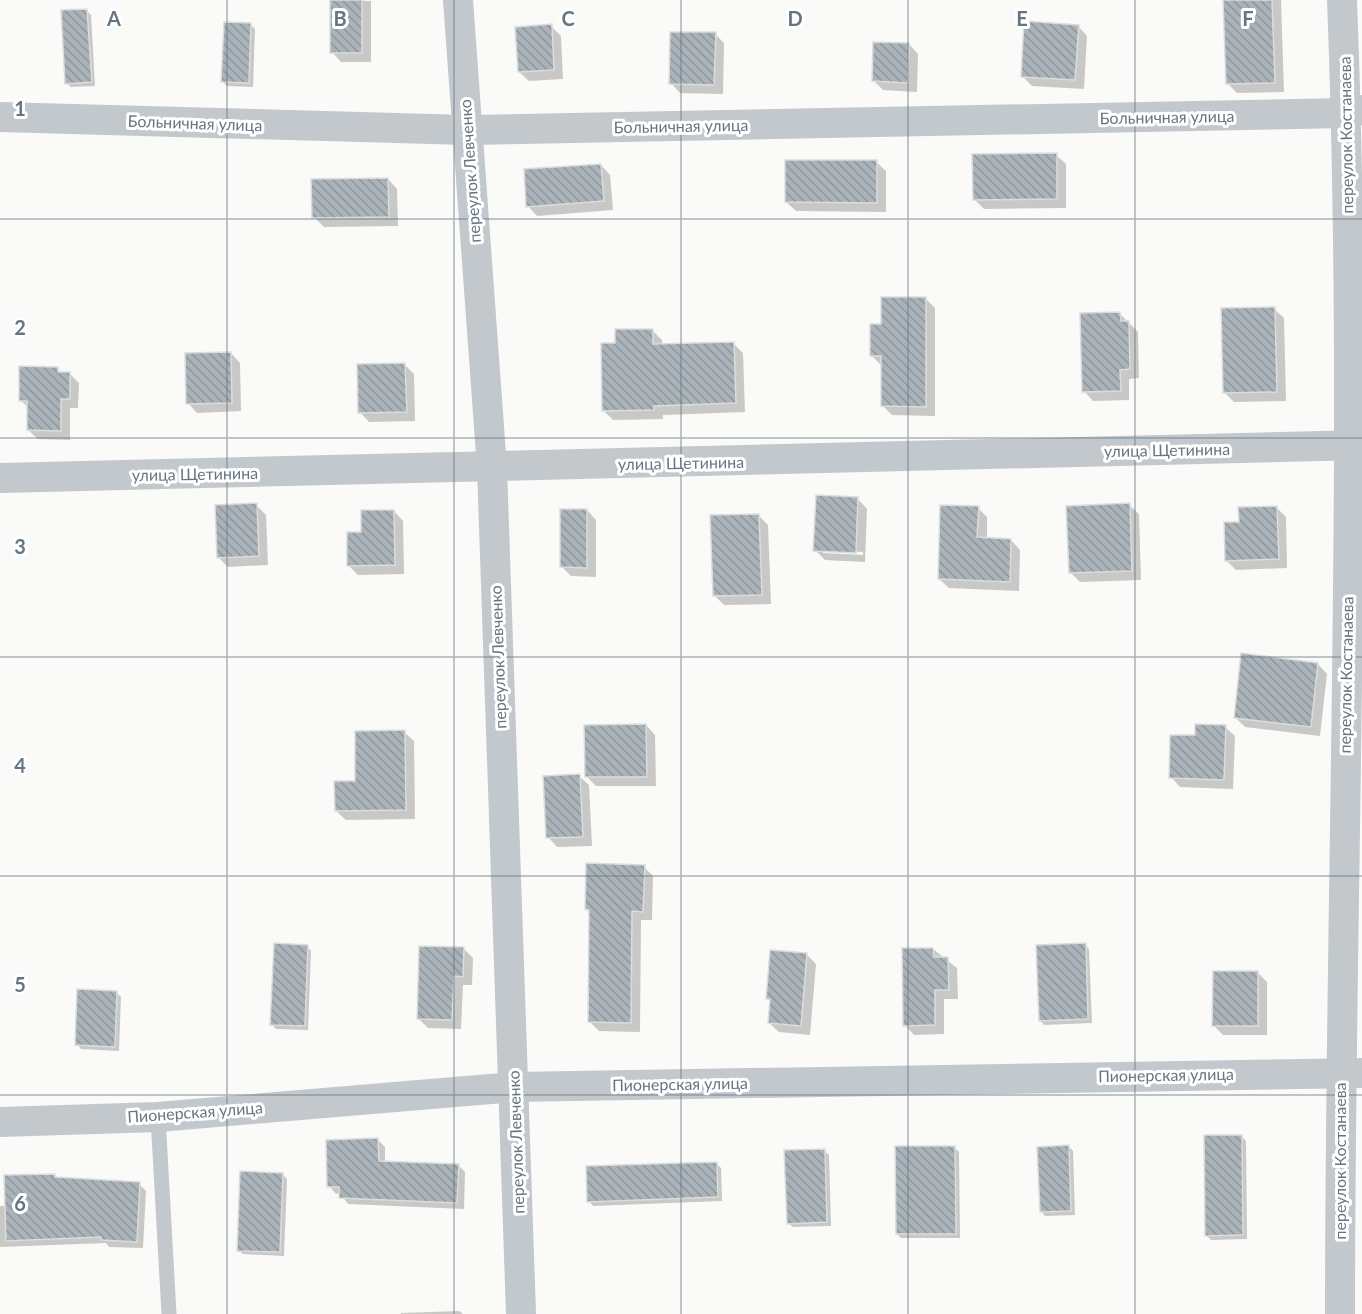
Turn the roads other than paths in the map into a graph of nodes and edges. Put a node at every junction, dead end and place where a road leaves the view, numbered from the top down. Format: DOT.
graph roads {
  1 [pos="458,0"];
  2 [pos="1342,0"];
  3 [pos="1354,111"];
  4 [pos="0,117"];
  5 [pos="467,130"];
  6 [pos="1356,445"];
  7 [pos="492,468"];
  8 [pos="0,478"];
  9 [pos="1351,1072"];
  10 [pos="514,1087"];
  11 [pos="158,1117"];
  12 [pos="0,1122"];
  13 [pos="169,1314"];
  14 [pos="521,1314"];
  15 [pos="1340,1314"];
  1 -- 5 [label="street, переулок Левченко"];
  2 -- 3 [label="street, переулок Костанаева"];
  3 -- 5 [label="street, Больничная улица"];
  3 -- 6 [label="street, переулок Костанаева"];
  4 -- 5 [label="street, Больничная улица"];
  5 -- 7 [label="street, переулок Левченко"];
  6 -- 7 [label="street, улица Щетинина"];
  6 -- 9 [label="street, переулок Костанаева"];
  7 -- 8 [label="street, улица Щетинина"];
  7 -- 10 [label="street, переулок Левченко"];
  9 -- 10 [label="street, Пионерская улица"];
  9 -- 15 [label="street, переулок Костанаева"];
  10 -- 11 [label="street, Пионерская улица"];
  10 -- 14 [label="street, переулок Левченко"];
  11 -- 12 [label="street, Пионерская улица"];
  11 -- 13 [label="lane"];
}
